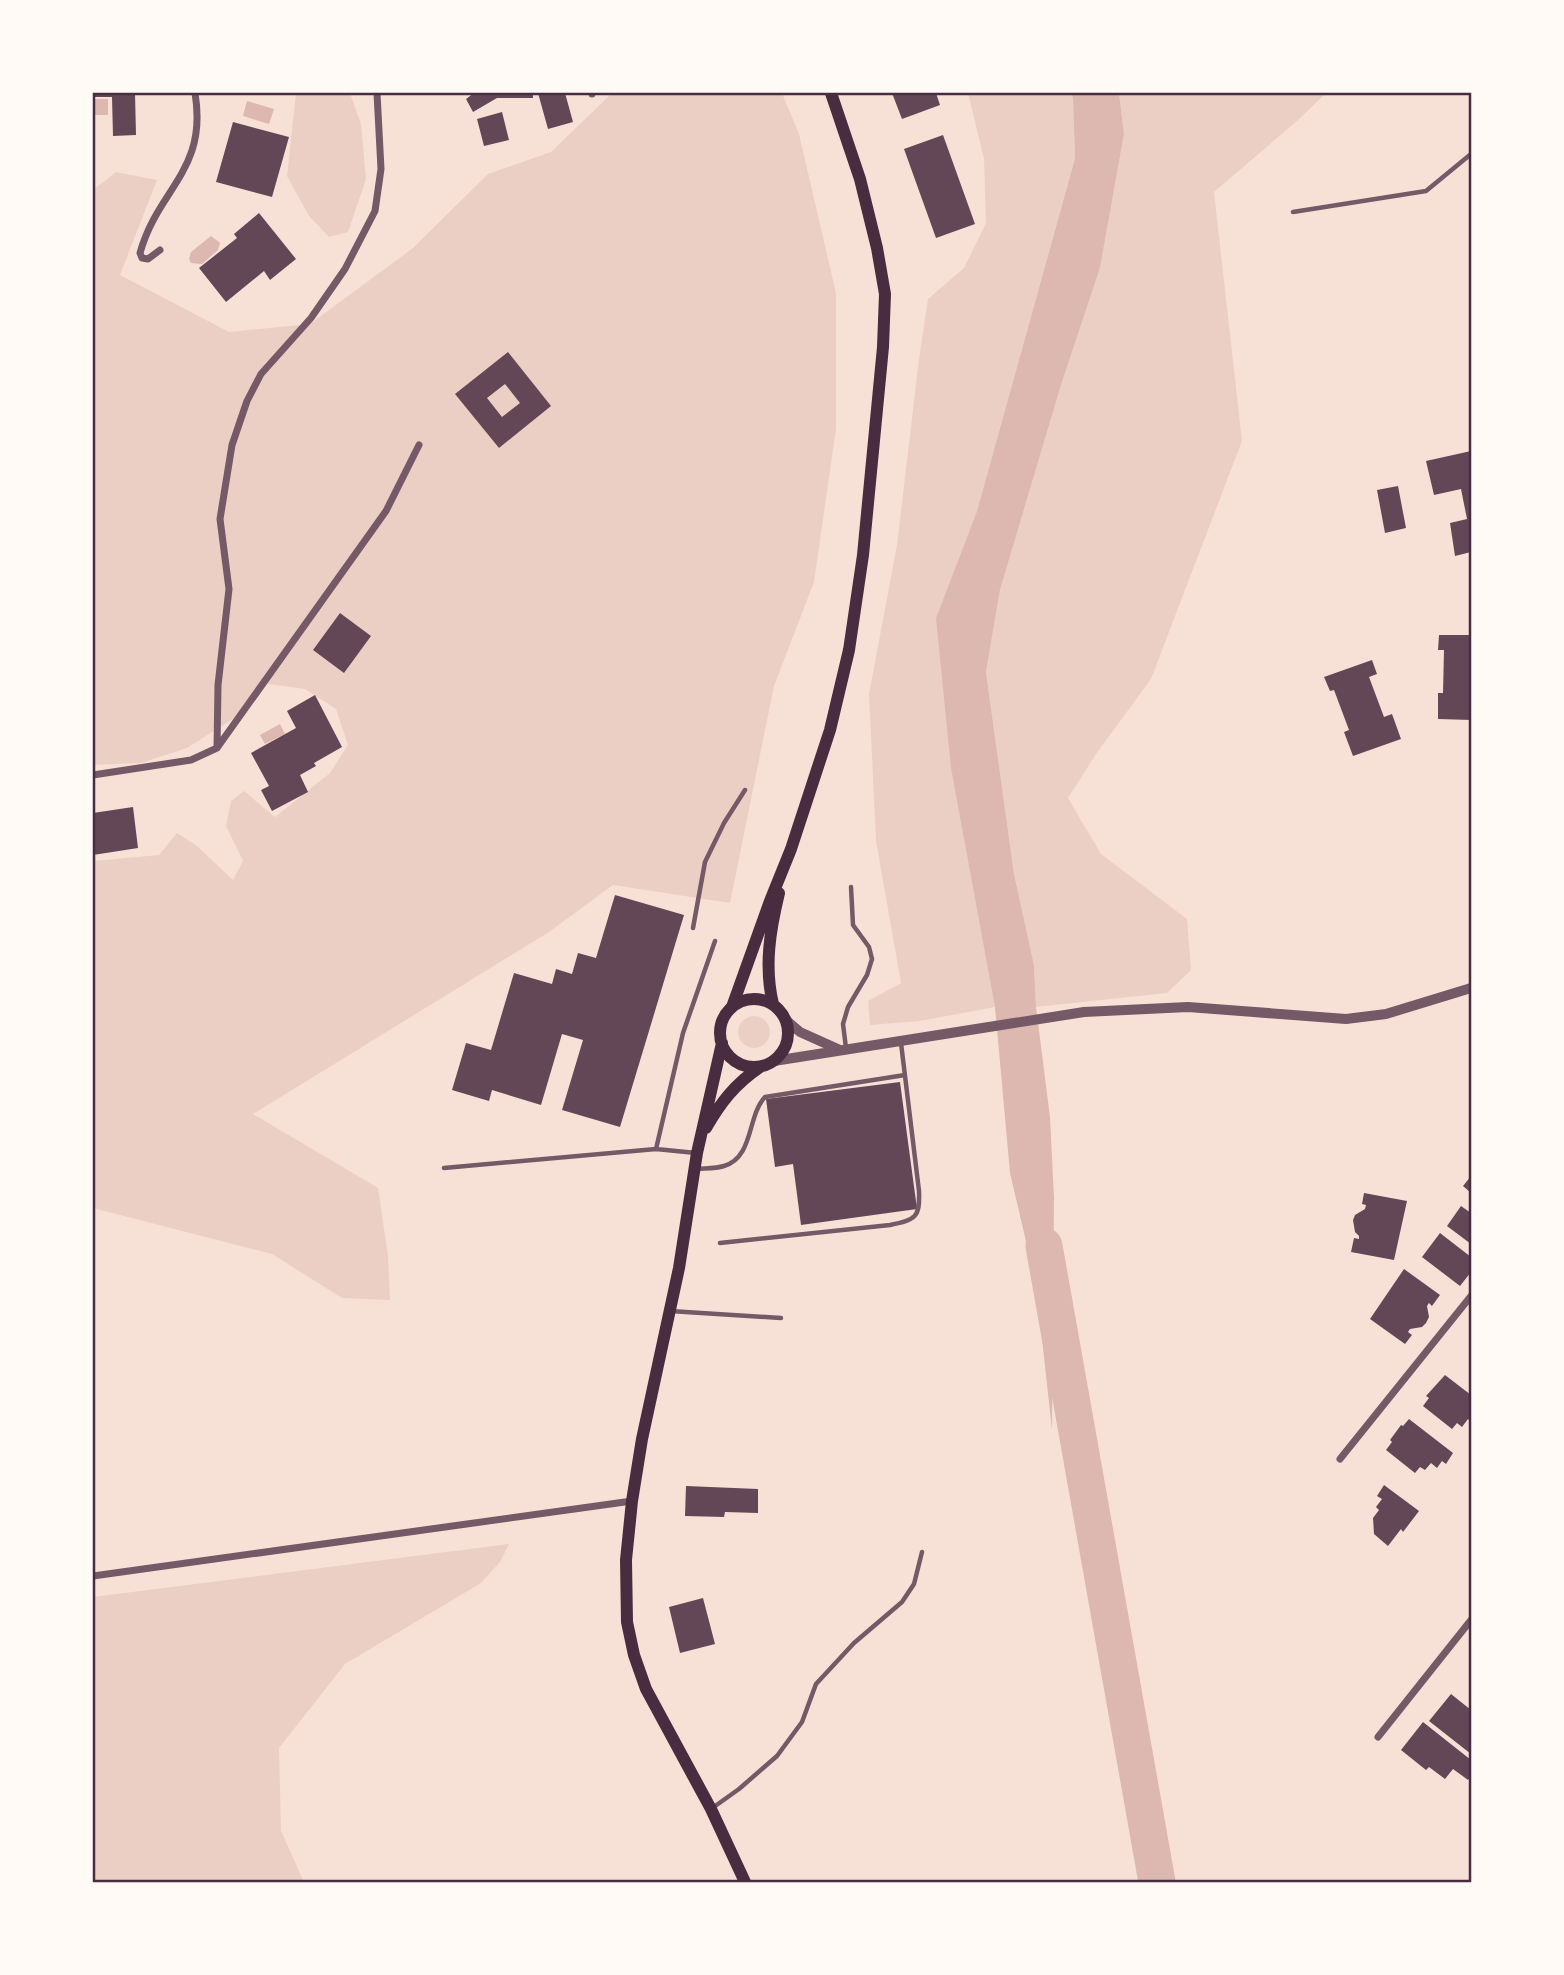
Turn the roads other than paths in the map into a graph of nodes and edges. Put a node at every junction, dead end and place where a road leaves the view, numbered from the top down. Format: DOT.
graph roads {
  1 [pos="195,93"];
  2 [pos="377,93"];
  3 [pos="831,93"];
  4 [pos="1471,154"];
  5 [pos="1293,212"];
  6 [pos="160,250"];
  7 [pos="419,444"];
  8 [pos="217,748"];
  9 [pos="93,775"];
  10 [pos="746,790"];
  11 [pos="791,849"];
  12 [pos="851,887"];
  13 [pos="693,928"];
  14 [pos="715,941"];
  15 [pos="1471,988"];
  16 [pos="773,1004"];
  17 [pos="732,1007"];
  18 [pos="787,1021"];
  19 [pos="900,1040"];
  20 [pos="722,1043"];
  21 [pos="843,1050"];
  22 [pos="774,1061"];
  23 [pos="761,1066"];
  24 [pos="905,1075"];
  25 [pos="700,1138"];
  26 [pos="656,1149"];
  27 [pos="697,1153"];
  28 [pos="444,1168"];
  29 [pos="695,1169"];
  30 [pos="720,1242"];
  31 [pos="1471,1296"];
  32 [pos="670,1311"];
  33 [pos="781,1318"];
  34 [pos="1340,1459"];
  35 [pos="632,1501"];
  36 [pos="922,1552"];
  37 [pos="93,1576"];
  38 [pos="1471,1620"];
  39 [pos="1378,1737"];
  40 [pos="711,1810"];
  41 [pos="745,1882"];
  1 -- 6 [label="street"];
  2 -- 8 [label="street"];
  3 -- 11 [label="main road"];
  4 -- 5 [label="lane"];
  7 -- 8 [label="street"];
  8 -- 9 [label="street"];
  10 -- 13 [label="lane"];
  11 -- 16 [label="main road"];
  11 -- 17 [label="main road"];
  12 -- 21 [label="lane"];
  14 -- 26 [label="lane"];
  15 -- 19 [label="street"];
  16 -- 17 [label="main road"];
  16 -- 18 [label="main road"];
  17 -- 20 [label="main road"];
  18 -- 21 [label="street"];
  18 -- 22 [label="main road"];
  19 -- 21 [label="street"];
  19 -- 24 [label="lane"];
  20 -- 23 [label="main road"];
  20 -- 25 [label="main road"];
  21 -- 22 [label="street"];
  22 -- 23 [label="main road"];
  23 -- 25 [label="main road"];
  24 -- 29 [label="lane"];
  24 -- 30 [label="lane"];
  25 -- 27 [label="main road"];
  26 -- 27 [label="lane"];
  26 -- 28 [label="lane"];
  27 -- 29 [label="main road"];
  29 -- 32 [label="main road"];
  31 -- 34 [label="street"];
  32 -- 33 [label="lane"];
  32 -- 35 [label="main road"];
  35 -- 37 [label="street"];
  35 -- 40 [label="main road"];
  36 -- 40 [label="lane"];
  38 -- 39 [label="street"];
  40 -- 41 [label="main road"];
}
